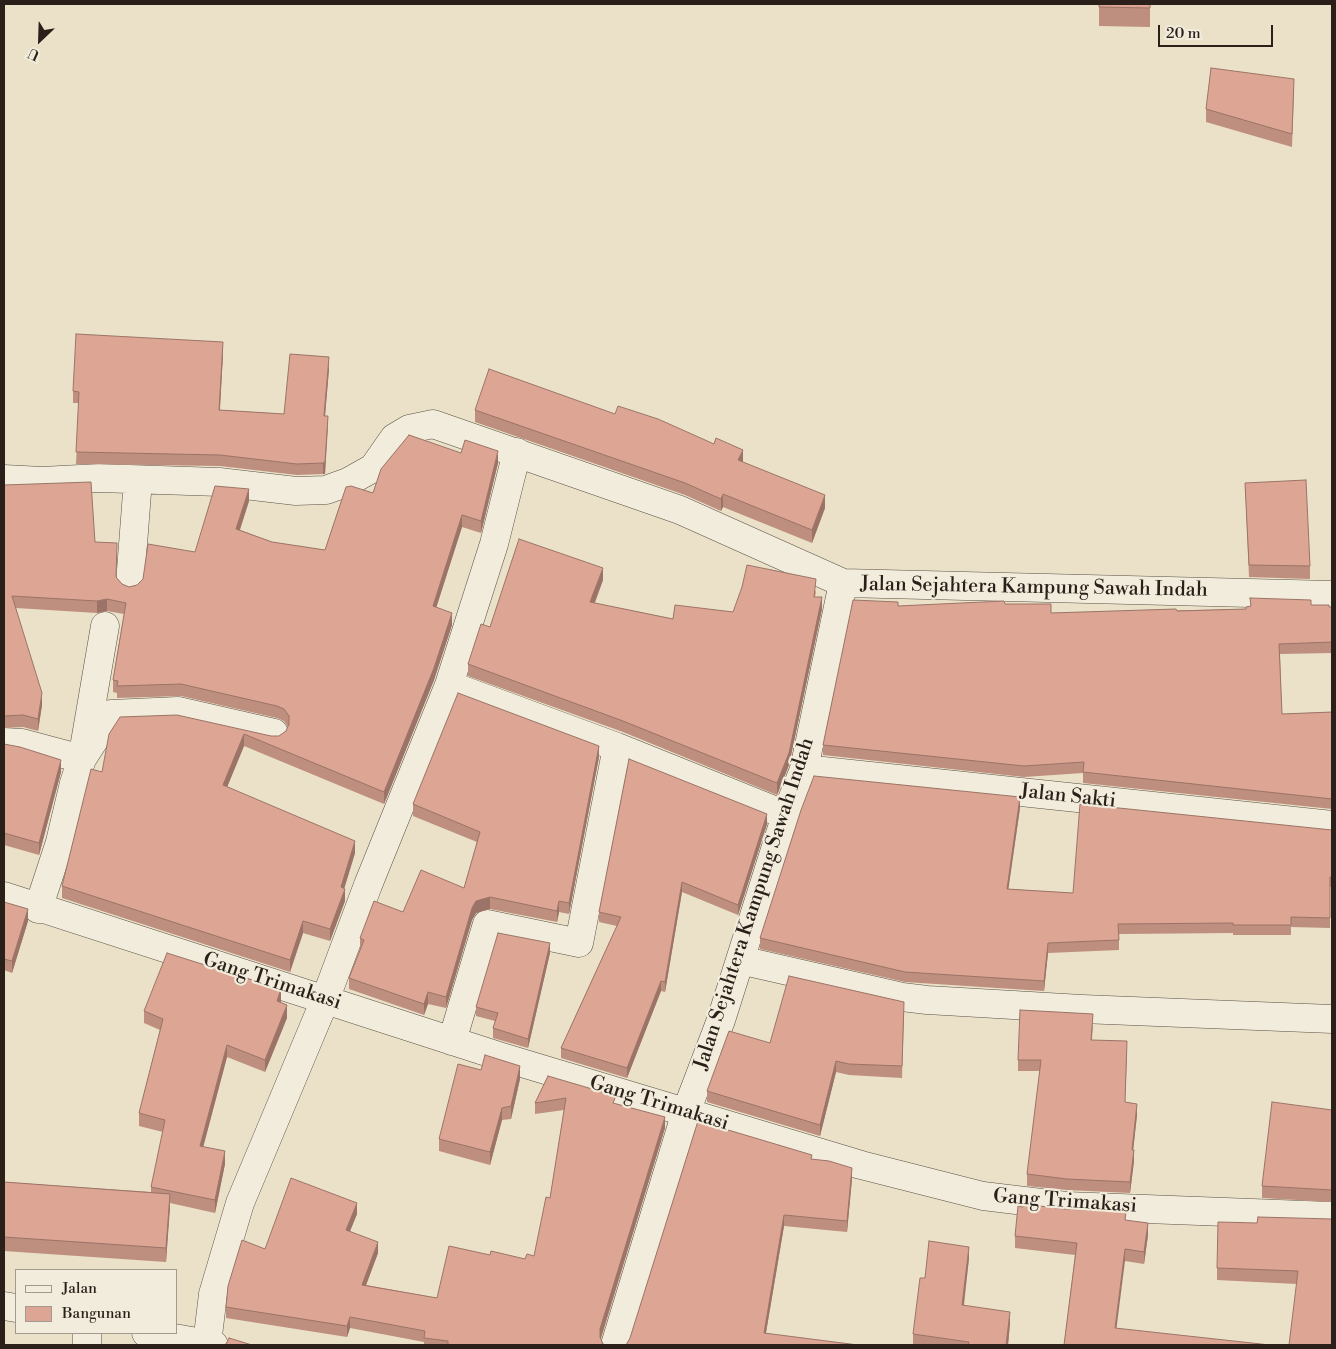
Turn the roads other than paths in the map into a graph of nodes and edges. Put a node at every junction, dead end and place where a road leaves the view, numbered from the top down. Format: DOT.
graph roads {
  1 [pos="517,452"];
  2 [pos="4,479"];
  3 [pos="138,480"];
  4 [pos="130,583"];
  5 [pos="843,583"];
  6 [pos="1332,595"];
  7 [pos="105,626"];
  8 [pos="449,685"];
  9 [pos="274,733"];
  10 [pos="4,742"];
  11 [pos="617,746"];
  12 [pos="82,759"];
  13 [pos="804,769"];
  14 [pos="786,815"];
  15 [pos="1332,825"];
  16 [pos="4,896"];
  17 [pos="38,909"];
  18 [pos="740,960"];
  19 [pos="325,1000"];
  20 [pos="1332,1019"];
  21 [pos="452,1041"];
  22 [pos="686,1112"];
  23 [pos="1332,1216"];
  24 [pos="152,1334"];
  25 [pos="210,1344"];
  26 [pos="615,1345"];
  1 -- 3 [label="street"];
  1 -- 5 [label="street"];
  1 -- 8 [label="street"];
  2 -- 3 [label="street"];
  3 -- 4 [label="street"];
  5 -- 6 [label="street, Jalan Sejahtera Kampung Sawah Indah"];
  5 -- 13 [label="street, Jalan Sejahtera Kampung Sawah Indah"];
  7 -- 12 [label="street"];
  8 -- 11 [label="street"];
  8 -- 19 [label="street"];
  9 -- 12 [label="street"];
  10 -- 12 [label="street"];
  11 -- 14 [label="street"];
  11 -- 21 [label="street"];
  12 -- 17 [label="street"];
  13 -- 14 [label="street, Jalan Sejahtera Kampung Sawah Indah"];
  13 -- 15 [label="street, Jalan Sakti"];
  14 -- 18 [label="street, Jalan Sejahtera Kampung Sawah Indah"];
  16 -- 17 [label="street, Gang Trimakasi"];
  17 -- 19 [label="street, Gang Trimakasi"];
  18 -- 20 [label="street"];
  18 -- 22 [label="street, Jalan Sejahtera Kampung Sawah Indah"];
  19 -- 21 [label="street, Gang Trimakasi"];
  19 -- 25 [label="street"];
  21 -- 22 [label="street, Gang Trimakasi"];
  22 -- 23 [label="street, Gang Trimakasi"];
  22 -- 26 [label="street, Jalan Sejahtera Kampung Sawah Indah"];
  24 -- 25 [label="street"];
}
